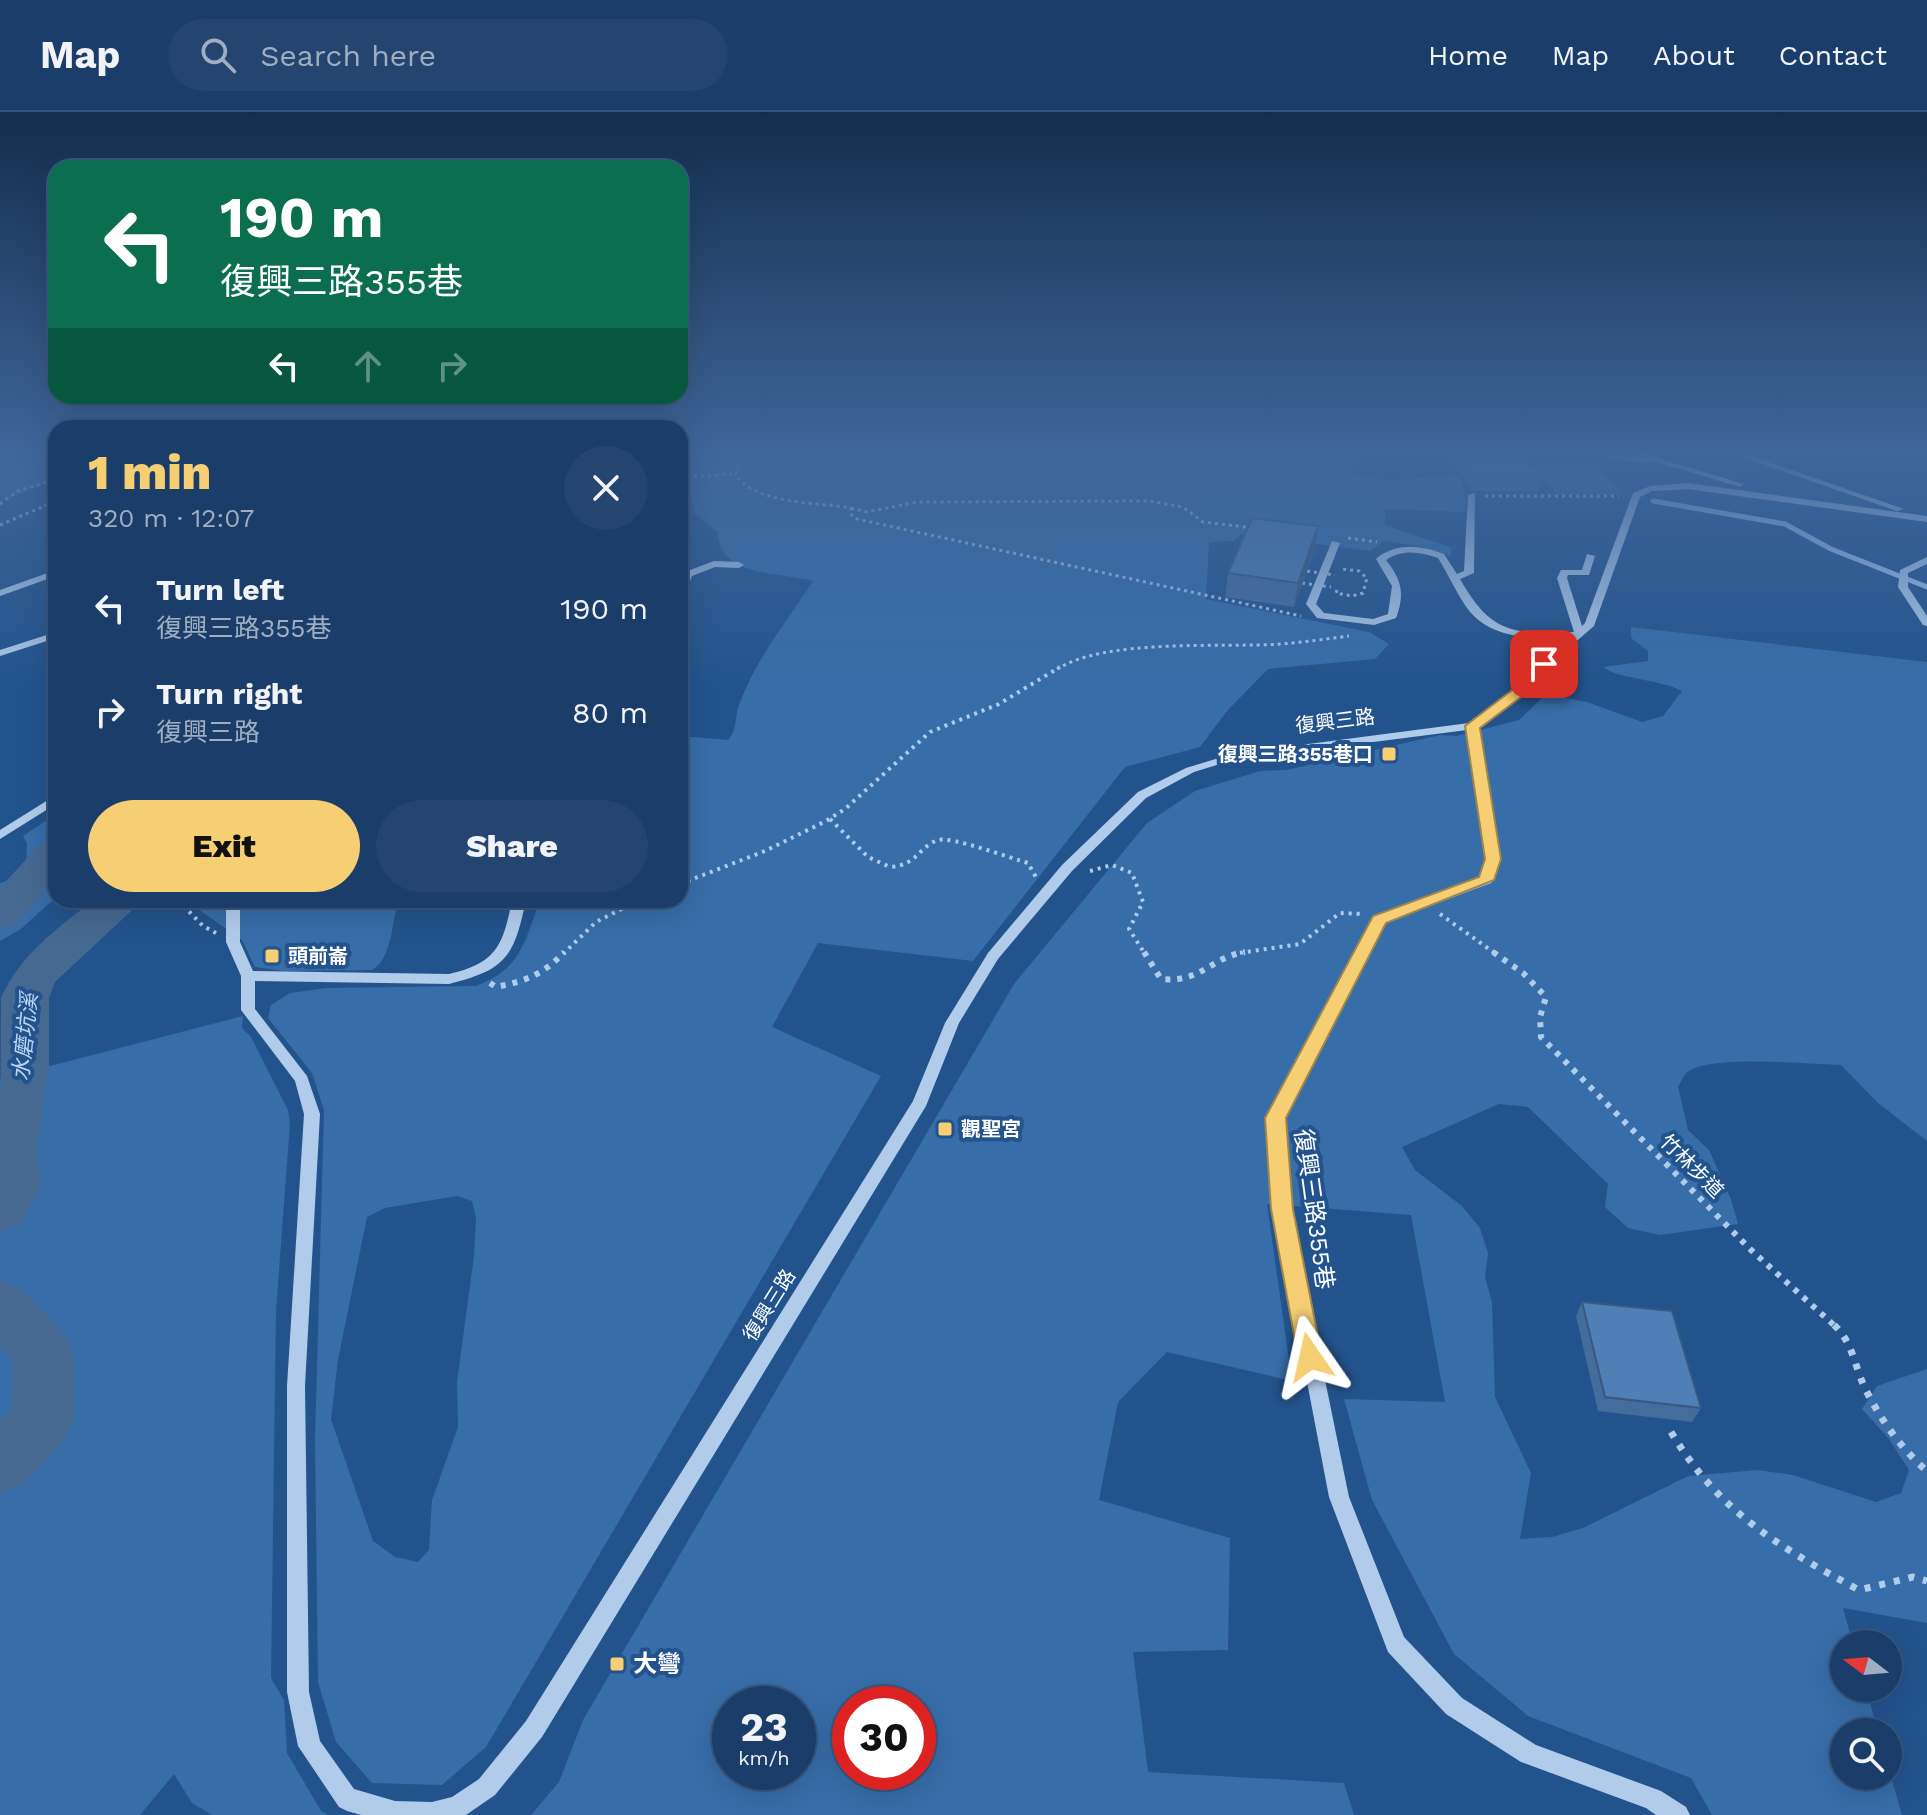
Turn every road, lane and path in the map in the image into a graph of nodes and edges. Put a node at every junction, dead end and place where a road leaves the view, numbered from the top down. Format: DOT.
graph roads {
  1 [pos="905,530"];
  2 [pos="1471,530"];
  3 [pos="1624,530"];
  4 [pos="1335,540"];
  5 [pos="1410,549"];
  6 [pos="1590,556"];
  7 [pos="1927,560"];
  8 [pos="739,565"];
  9 [pos="1307,571"];
  10 [pos="688,574"];
  11 [pos="48,576"];
  12 [pos="1456,577"];
  13 [pos="1302,583"];
  14 [pos="0,593"];
  15 [pos="1321,616"];
  16 [pos="1927,623"];
  17 [pos="1354,635"];
  18 [pos="1580,635"];
  19 [pos="48,638"];
  20 [pos="0,653"];
  21 [pos="1472,726"];
  22 [pos="48,804"];
  23 [pos="830,819"];
  24 [pos="0,835"];
  25 [pos="1067,868"];
  26 [pos="688,881"];
  27 [pos="1049,889"];
  28 [pos="1428,903"];
  29 [pos="186,908"];
  30 [pos="233,908"];
  31 [pos="517,908"];
  32 [pos="625,908"];
  33 [pos="1379,920"];
  34 [pos="203,926"];
  35 [pos="476,973"];
  36 [pos="248,976"];
  37 [pos="1671,1432"];
  38 [pos="1927,1471"];
  39 [pos="1927,1581"];
  40 [pos="395,1813"];
  41 [pos="1678,1815"];
  1 -- 15 [label="path"];
  2 -- 12 [label="street"];
  3 -- 18 [label="street, 復興三路"];
  4 -- 5 [label="path"];
  4 -- 15 [label="street"];
  5 -- 12 [label="street"];
  5 -- 15 [label="street"];
  6 -- 18 [label="street"];
  7 -- 16 [label="street"];
  8 -- 10 [label="street"];
  9 -- 13 [label="path, bridge"];
  11 -- 14 [label="street"];
  12 -- 18 [label="street"];
  17 -- 23 [label="path"];
  18 -- 21 [label="street, 復興三路"];
  19 -- 20 [label="street"];
  21 -- 25 [label="street, 復興三路"];
  21 -- 28 [label="street"];
  22 -- 24 [label="street"];
  23 -- 26 [label="path"];
  23 -- 27 [label="path"];
  25 -- 27 [label="street, 復興三路"];
  25 -- 33 [label="path"];
  27 -- 40 [label="street, 復興三路"];
  28 -- 33 [label="street"];
  28 -- 38 [label="path, 竹林步道"];
  29 -- 34 [label="path"];
  30 -- 36 [label="street, 復興三路"];
  31 -- 35 [label="street"];
  32 -- 35 [label="path"];
  33 -- 41 [label="street, 復興三路355巷"];
  35 -- 36 [label="street"];
  36 -- 40 [label="street, 復興三路"];
  37 -- 39 [label="path"];
}
